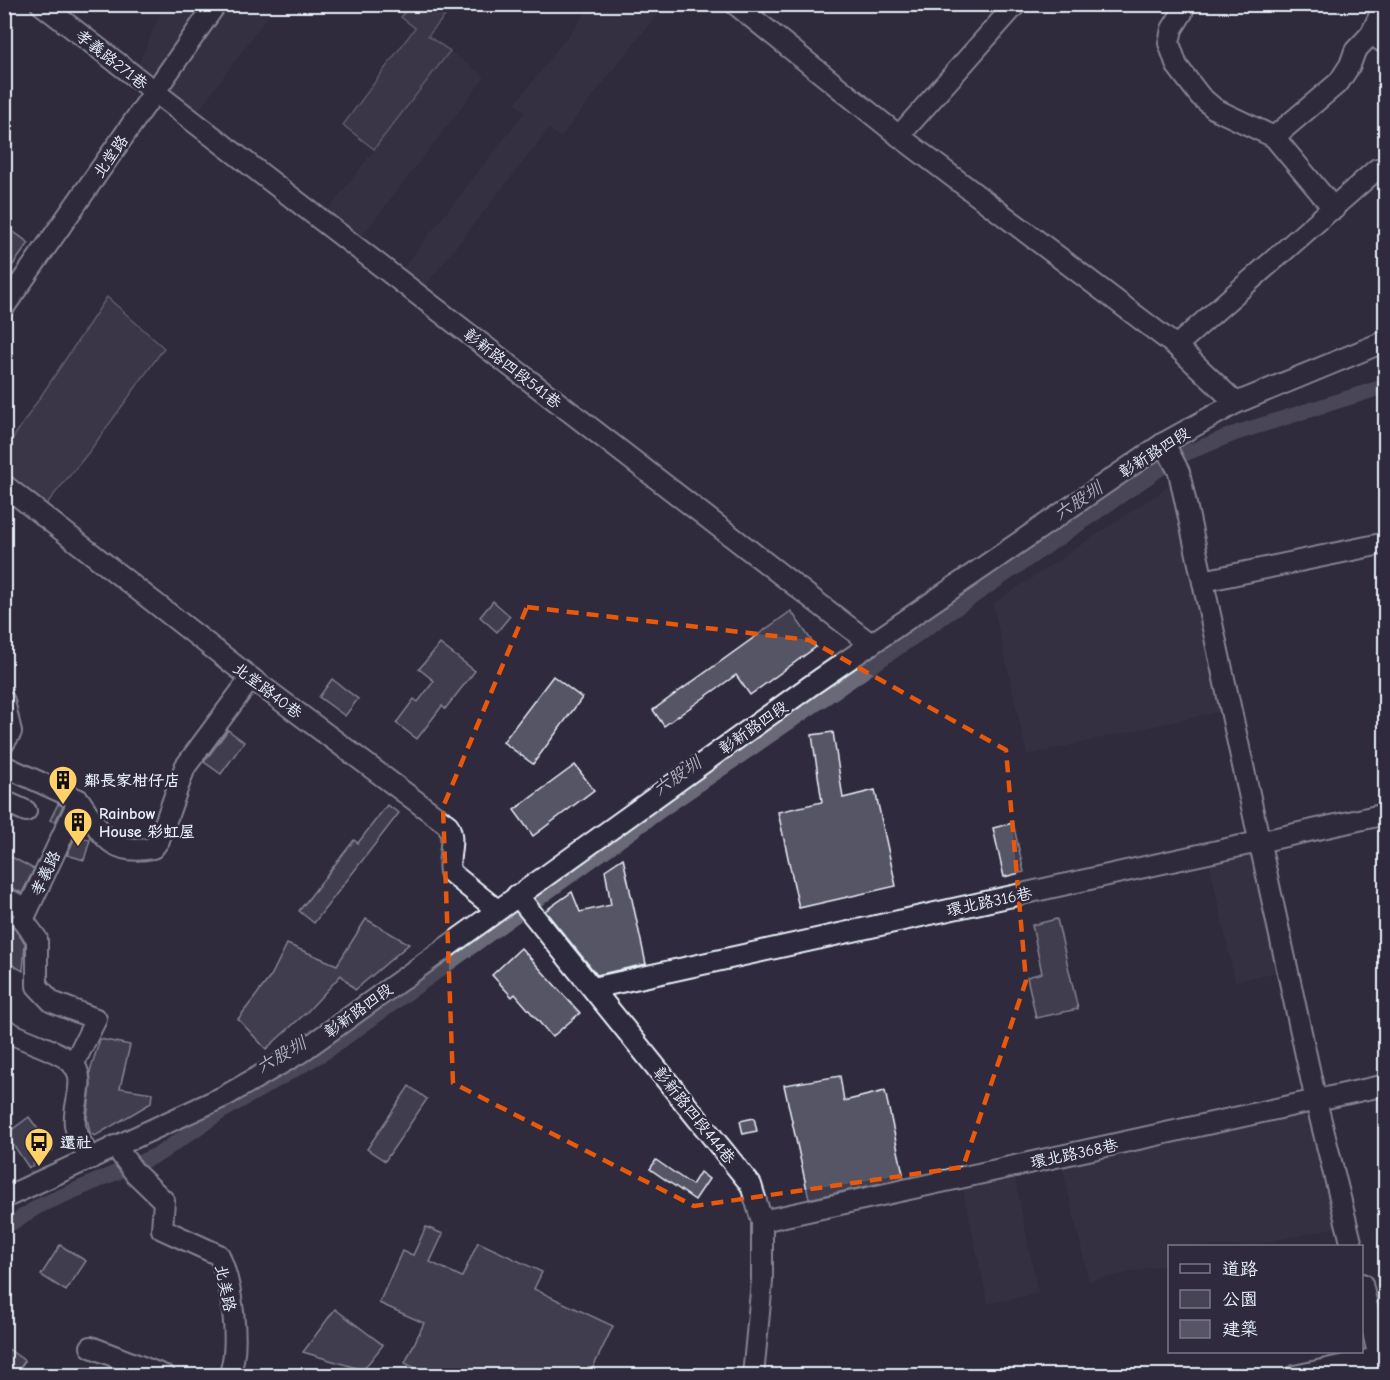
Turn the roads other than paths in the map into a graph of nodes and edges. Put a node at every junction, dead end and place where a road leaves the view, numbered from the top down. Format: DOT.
graph roads {
  1 [pos="41,4"];
  2 [pos="216,4"];
  3 [pos="735,4"];
  4 [pos="1016,4"];
  5 [pos="1184,4"];
  6 [pos="1385,4"];
  7 [pos="1378,39"];
  8 [pos="155,92"];
  9 [pos="899,136"];
  10 [pos="1274,137"];
  11 [pos="1377,169"];
  12 [pos="1334,209"];
  13 [pos="4,307"];
  14 [pos="1386,341"];
  15 [pos="1176,346"];
  16 [pos="1236,404"];
  17 [pos="1172,458"];
  18 [pos="5,487"];
  19 [pos="1386,543"];
  20 [pos="1203,580"];
  21 [pos="870,644"];
  22 [pos="251,678"];
  23 [pos="4,701"];
  24 [pos="4,743"];
  25 [pos="4,765"];
  26 [pos="79,800"];
  27 [pos="4,801"];
  28 [pos="26,811"];
  29 [pos="1386,814"];
  30 [pos="1260,842"];
  31 [pos="517,896"];
  32 [pos="4,897"];
  33 [pos="27,910"];
  34 [pos="497,910"];
  35 [pos="592,988"];
  36 [pos="4,1029"];
  37 [pos="74,1065"];
  38 [pos="1386,1085"];
  39 [pos="1316,1101"];
  40 [pos="116,1147"];
  41 [pos="90,1159"];
  42 [pos="4,1198"];
  43 [pos="762,1221"];
  44 [pos="1352,1245"];
  45 [pos="1363,1288"];
  46 [pos="91,1347"];
  47 [pos="1383,1363"];
  48 [pos="165,1376"];
  49 [pos="230,1376"];
  50 [pos="753,1376"];
  51 [pos="1295,1376"];
  1 -- 8 [label="street, 孝義路271巷"];
  2 -- 8 [label="street, 北堂路"];
  3 -- 9 [label="street"];
  4 -- 9 [label="street"];
  5 -- 10 [label="street"];
  6 -- 7 [label="street"];
  7 -- 10 [label="street"];
  8 -- 13 [label="street, 北堂路"];
  8 -- 21 [label="street, 彰新路四段541巷"];
  9 -- 15 [label="street"];
  10 -- 12 [label="street"];
  11 -- 12 [label="street"];
  12 -- 15 [label="street"];
  14 -- 16 [label="street, 彰新路四段"];
  15 -- 16 [label="street"];
  16 -- 17 [label="street, 彰新路四段"];
  17 -- 20 [label="street"];
  17 -- 21 [label="street, 彰新路四段"];
  18 -- 22 [label="street, 北堂路40巷"];
  19 -- 20 [label="street"];
  20 -- 30 [label="street"];
  21 -- 31 [label="street, 彰新路四段"];
  22 -- 26 [label="street"];
  22 -- 34 [label="street, 北堂路40巷"];
  23 -- 24 [label="street"];
  25 -- 26 [label="street"];
  26 -- 33 [label="street, 孝義路"];
  27 -- 28 [label="street"];
  29 -- 30 [label="street, 環北路316巷"];
  30 -- 35 [label="street, 環北路316巷"];
  30 -- 39 [label="street"];
  31 -- 34 [label="street, 彰新路四段"];
  31 -- 35 [label="street, 彰新路四段444巷"];
  32 -- 33 [label="street"];
  33 -- 37 [label="street, 孝義路"];
  34 -- 40 [label="street, 彰新路四段"];
  35 -- 43 [label="street, 彰新路四段444巷"];
  36 -- 37 [label="street"];
  37 -- 41 [label="street"];
  38 -- 39 [label="street, 環北路368巷"];
  39 -- 43 [label="street, 環北路368巷"];
  39 -- 44 [label="street"];
  40 -- 41 [label="street, 彰新路四段"];
  40 -- 49 [label="street, 北美路"];
  41 -- 42 [label="street, 彰新路四段"];
  43 -- 50 [label="street, 彰新路四段444巷"];
  45 -- 47 [label="street"];
  46 -- 48 [label="street"];
  47 -- 51 [label="street"];
}
